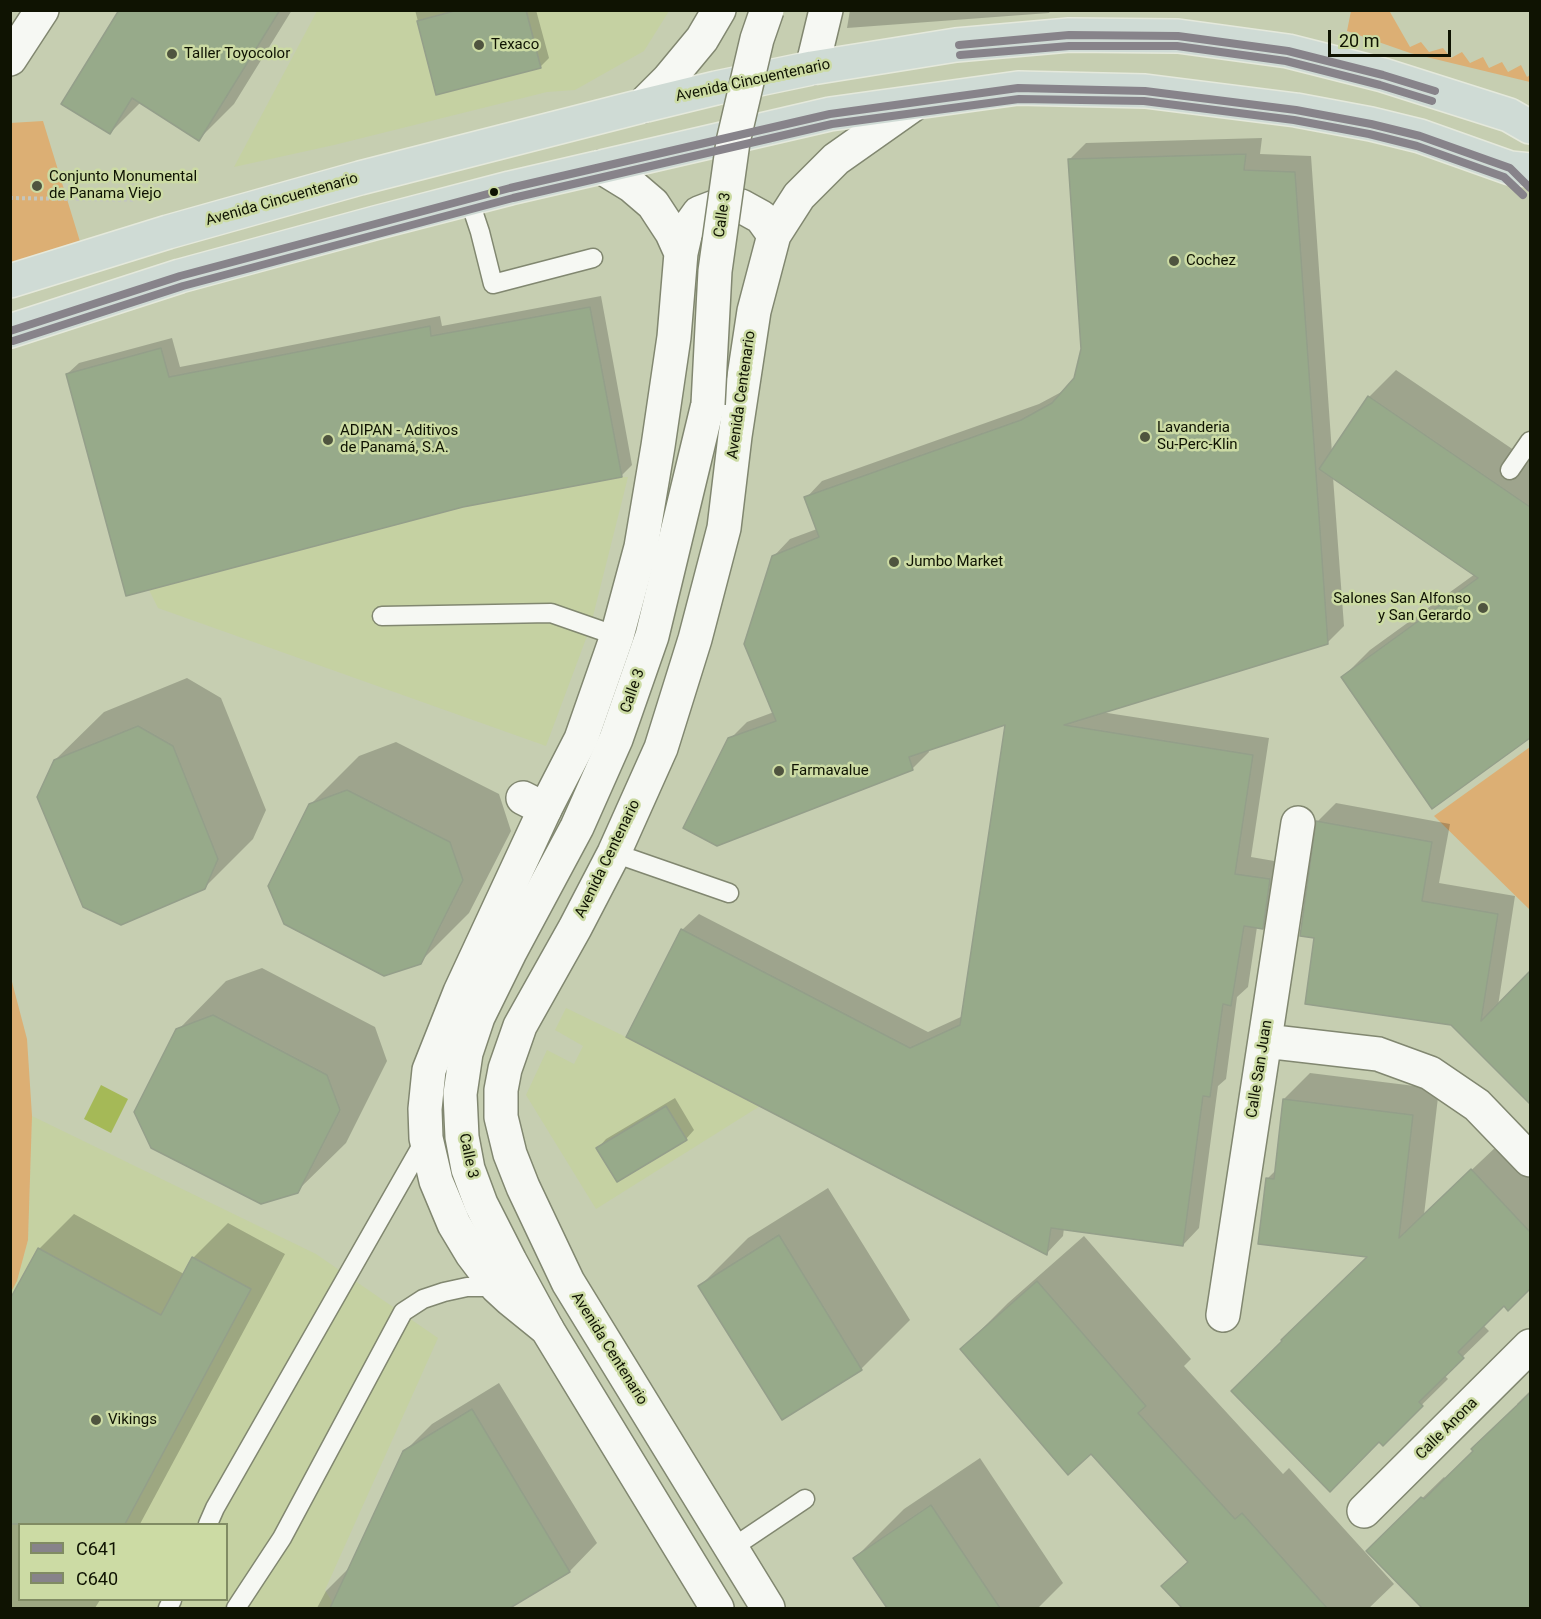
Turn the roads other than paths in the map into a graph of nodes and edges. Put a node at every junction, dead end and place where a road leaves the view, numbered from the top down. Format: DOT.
graph roads {
  1 [pos="42,10"];
  2 [pos="719,10"];
  3 [pos="767,10"];
  4 [pos="826,10"];
  5 [pos="10,59"];
  6 [pos="812,68"];
  7 [pos="914,104"];
  8 [pos="642,106"];
  9 [pos="1523,119"];
  10 [pos="601,167"];
  11 [pos="1524,176"];
  12 [pos="468,199"];
  13 [pos="774,235"];
  14 [pos="681,254"];
  15 [pos="593,258"];
  16 [pos="10,281"];
  17 [pos="10,331"];
  18 [pos="1530,441"];
  19 [pos="1510,470"];
  20 [pos="382,616"];
  21 [pos="617,636"];
  22 [pos="1298,823"];
  23 [pos="614,853"];
  24 [pos="729,892"];
  25 [pos="1265,1041"];
  26 [pos="426,1138"];
  27 [pos="1530,1160"];
  28 [pos="497,1287"];
  29 [pos="1223,1315"];
  30 [pos="547,1329"];
  31 [pos="1530,1346"];
  32 [pos="805,1499"];
  33 [pos="1364,1511"];
  34 [pos="208,1523"];
  35 [pos="732,1548"];
  36 [pos="236,1608"];
  37 [pos="717,1608"];
  38 [pos="768,1608"];
  1 -- 5 [label="main road"];
  2 -- 8 [label="main road"];
  3 -- 30 [label="main road, Calle 3, bridge"];
  4 -- 6 [label="main road"];
  6 -- 8 [label="main road, Avenida Cincuentenario"];
  6 -- 9 [label="main road, Avenida Cincuentenario"];
  7 -- 10 [label="main road"];
  7 -- 11 [label="main road"];
  7 -- 13 [label="main road, Avenida Centenario"];
  8 -- 16 [label="main road, Avenida Cincuentenario"];
  10 -- 12 [label="main road"];
  10 -- 14 [label="main road"];
  12 -- 15 [label="lane"];
  12 -- 17 [label="main road"];
  13 -- 14 [label="main road"];
  13 -- 23 [label="main road, Avenida Centenario"];
  14 -- 21 [label="main road"];
  18 -- 19 [label="lane"];
  20 -- 21 [label="lane"];
  21 -- 26 [label="main road"];
  22 -- 25 [label="main road, Calle San Juan"];
  23 -- 24 [label="lane"];
  23 -- 35 [label="main road, Avenida Centenario"];
  25 -- 27 [label="main road"];
  25 -- 29 [label="main road, Calle San Juan"];
  26 -- 28 [label="main road"];
  26 -- 34 [label="lane"];
  28 -- 30 [label="main road"];
  28 -- 36 [label="lane"];
  30 -- 37 [label="main road"];
  31 -- 33 [label="main road, Calle Anona"];
  32 -- 35 [label="lane"];
  35 -- 38 [label="main road, Avenida Centenario"];
}
